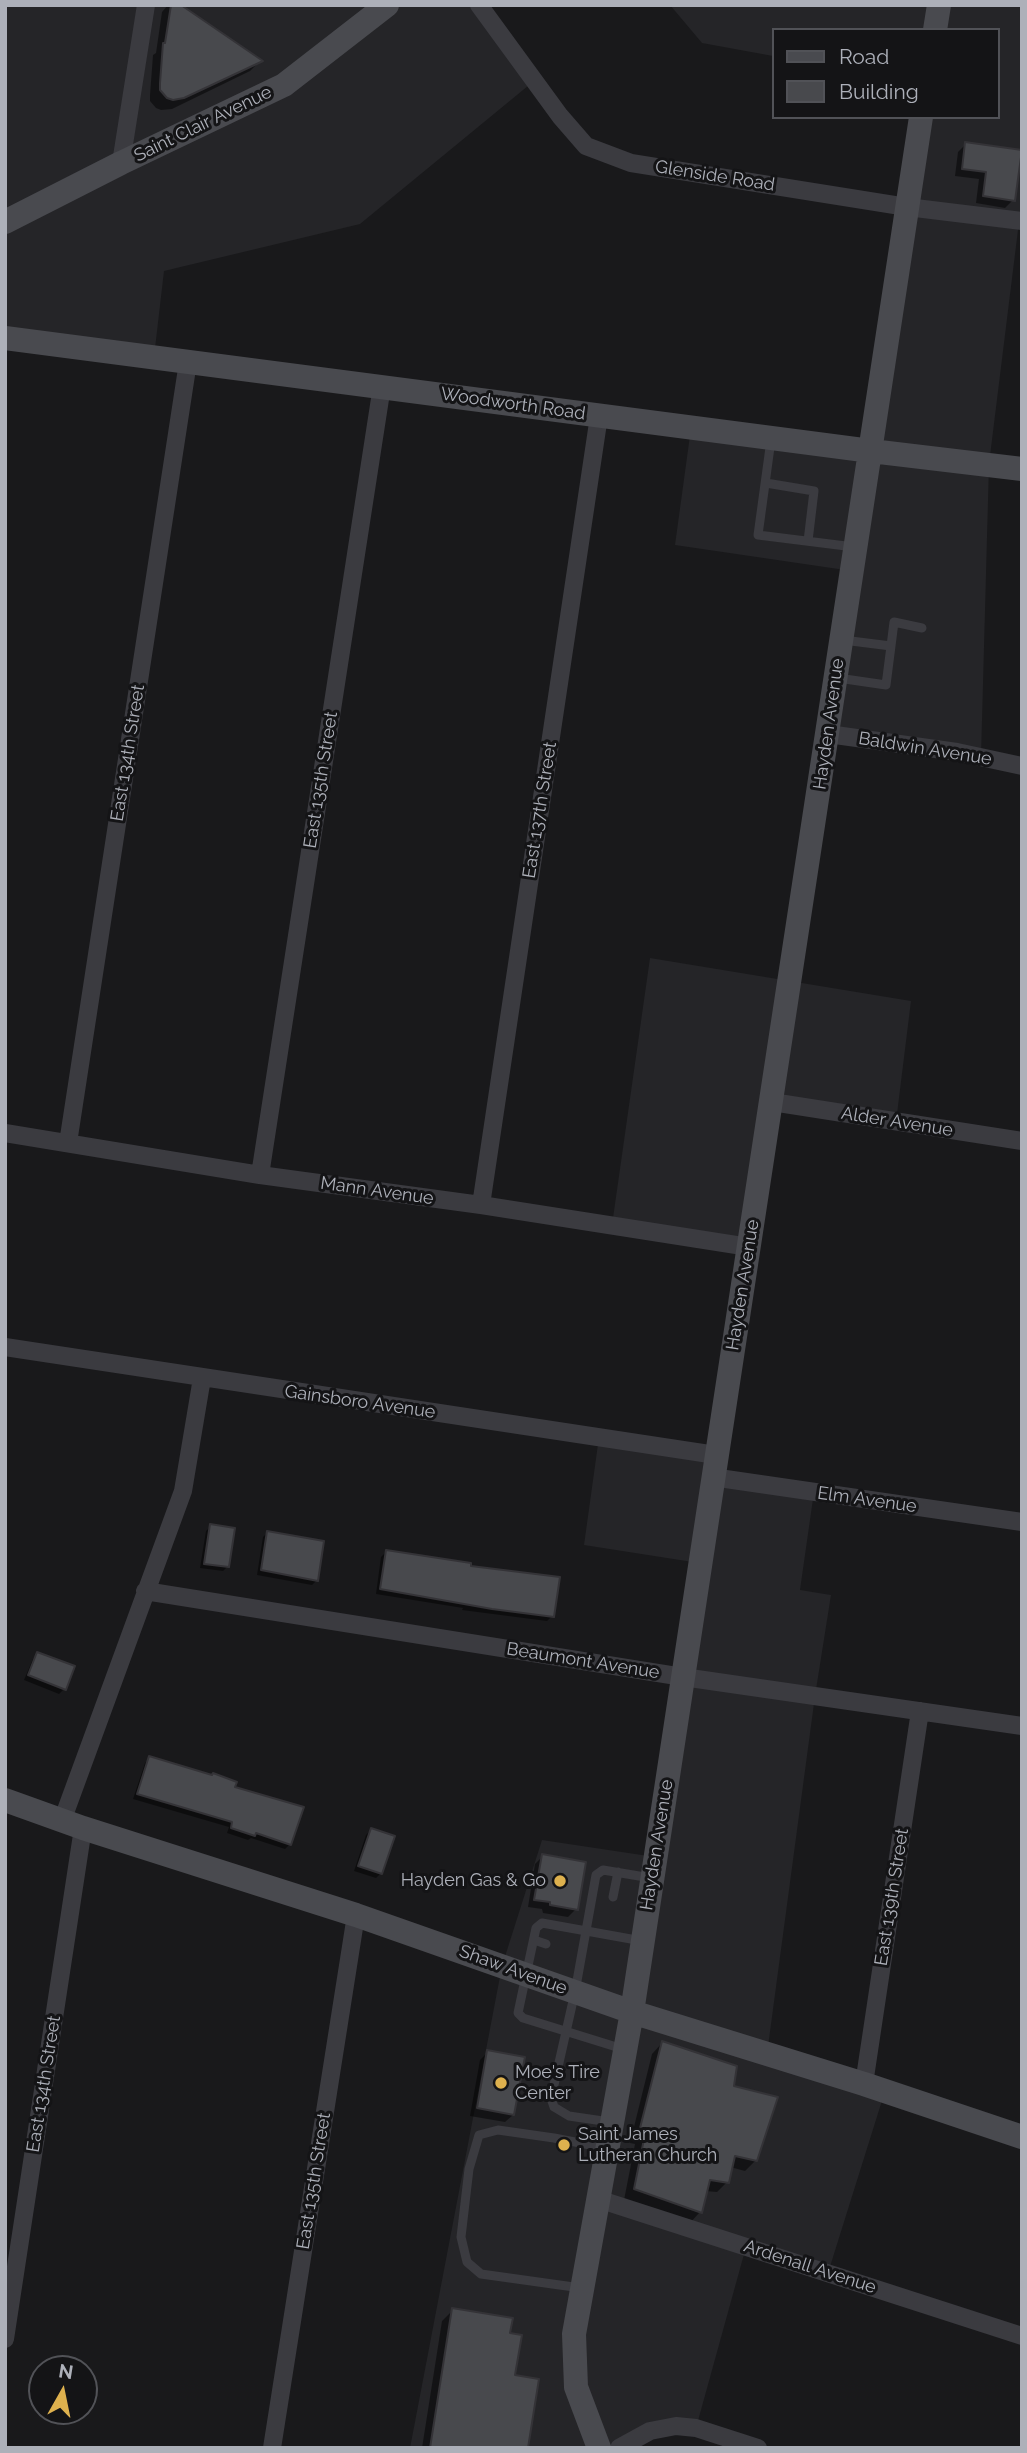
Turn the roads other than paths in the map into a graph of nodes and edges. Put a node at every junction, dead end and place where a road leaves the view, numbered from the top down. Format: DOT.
graph roads {
  1 [pos="146,5"];
  2 [pos="387,5"];
  3 [pos="479,5"];
  4 [pos="939,5"];
  5 [pos="935,28"];
  6 [pos="921,119"];
  7 [pos="121,163"];
  8 [pos="907,207"];
  9 [pos="1022,221"];
  10 [pos="5,222"];
  11 [pos="5,338"];
  12 [pos="188,362"];
  13 [pos="382,386"];
  14 [pos="599,416"];
  15 [pos="771,438"];
  16 [pos="872,451"];
  17 [pos="1022,469"];
  18 [pos="766,483"];
  19 [pos="808,541"];
  20 [pos="856,547"];
  21 [pos="922,628"];
  22 [pos="842,640"];
  23 [pos="891,646"];
  24 [pos="836,678"];
  25 [pos="828,734"];
  26 [pos="1022,766"];
  27 [pos="772,1102"];
  28 [pos="5,1133"];
  29 [pos="1022,1141"];
  30 [pos="68,1143"];
  31 [pos="260,1175"];
  32 [pos="481,1205"];
  33 [pos="749,1247"];
  34 [pos="5,1347"];
  35 [pos="202,1378"];
  36 [pos="714,1466"];
  37 [pos="1022,1522"];
  38 [pos="145,1591"];
  39 [pos="683,1677"];
  40 [pos="920,1711"];
  41 [pos="1022,1726"];
  42 [pos="5,1800"];
  43 [pos="72,1824"];
  44 [pos="618,1872"];
  45 [pos="652,1878"];
  46 [pos="613,1897"];
  47 [pos="356,1915"];
  48 [pos="608,1924"];
  49 [pos="587,1931"];
  50 [pos="607,1935"];
  51 [pos="534,1940"];
  52 [pos="643,1941"];
  53 [pos="546,1944"];
  54 [pos="572,1952"];
  55 [pos="582,1955"];
  56 [pos="527,1975"];
  57 [pos="575,1992"];
  58 [pos="632,2012"];
  59 [pos="565,2032"];
  60 [pos="625,2049"];
  61 [pos="864,2084"];
  62 [pos="612,2122"];
  63 [pos="1022,2137"];
  64 [pos="607,2148"];
  65 [pos="598,2199"];
  66 [pos="582,2288"];
  67 [pos="1022,2336"];
  68 [pos="5,2339"];
  69 [pos="272,2448"];
  70 [pos="599,2448"];
  71 [pos="619,2448"];
  72 [pos="758,2448"];
  1 -- 7 [label="street"];
  2 -- 7 [label="street, Saint Clair Avenue"];
  3 -- 8 [label="street, Glenside Road"];
  4 -- 5 [label="street"];
  6 -- 8 [label="street, Hayden Avenue"];
  7 -- 10 [label="street, Saint Clair Avenue"];
  8 -- 9 [label="street, Glenside Road"];
  8 -- 16 [label="street, Hayden Avenue"];
  11 -- 12 [label="street, Woodworth Road"];
  12 -- 13 [label="street, Woodworth Road"];
  12 -- 30 [label="street, East 134th Street"];
  13 -- 14 [label="street, Woodworth Road"];
  13 -- 31 [label="street, East 135th Street"];
  14 -- 15 [label="street, Woodworth Road"];
  14 -- 32 [label="street, East 137th Street"];
  15 -- 16 [label="street, Woodworth Road"];
  15 -- 18 [label="lane"];
  16 -- 17 [label="street, Woodworth Road"];
  16 -- 20 [label="street, Hayden Avenue"];
  18 -- 19 [label="lane"];
  18 -- 19 [label="lane"];
  19 -- 20 [label="lane"];
  20 -- 22 [label="street, Hayden Avenue"];
  21 -- 23 [label="lane"];
  22 -- 23 [label="lane"];
  22 -- 24 [label="street, Hayden Avenue"];
  23 -- 24 [label="lane"];
  24 -- 25 [label="street, Hayden Avenue"];
  25 -- 26 [label="street, Baldwin Avenue"];
  25 -- 27 [label="street, Hayden Avenue"];
  27 -- 29 [label="street, Alder Avenue"];
  27 -- 33 [label="street, Hayden Avenue"];
  28 -- 30 [label="street, Mann Avenue"];
  30 -- 31 [label="street, Mann Avenue"];
  31 -- 32 [label="street, Mann Avenue"];
  32 -- 33 [label="street, Mann Avenue"];
  33 -- 36 [label="street, Hayden Avenue"];
  34 -- 35 [label="street, Gainsboro Avenue"];
  35 -- 36 [label="street, Gainsboro Avenue"];
  35 -- 38 [label="street, East 134th Street"];
  36 -- 37 [label="street, Elm Avenue"];
  36 -- 39 [label="street, Hayden Avenue"];
  38 -- 39 [label="street, Beaumont Avenue"];
  38 -- 43 [label="street, East 134th Street"];
  39 -- 40 [label="street, Beaumont Avenue"];
  39 -- 45 [label="street, Hayden Avenue"];
  40 -- 41 [label="street, Beaumont Avenue"];
  40 -- 61 [label="street, East 139th Street"];
  42 -- 43 [label="street, Shaw Avenue"];
  43 -- 47 [label="street, Shaw Avenue"];
  43 -- 68 [label="street, East 134th Street"];
  44 -- 45 [label="lane"];
  44 -- 46 [label="lane"];
  44 -- 49 [label="lane"];
  45 -- 52 [label="street, Hayden Avenue"];
  47 -- 56 [label="street, Shaw Avenue"];
  47 -- 69 [label="street, East 135th Street"];
  48 -- 50 [label="lane"];
  49 -- 50 [label="lane"];
  49 -- 51 [label="lane"];
  49 -- 55 [label="lane"];
  50 -- 52 [label="lane"];
  51 -- 53 [label="lane"];
  51 -- 56 [label="lane"];
  52 -- 58 [label="street, Hayden Avenue"];
  54 -- 55 [label="lane"];
  55 -- 57 [label="lane"];
  56 -- 57 [label="street, Shaw Avenue"];
  56 -- 59 [label="lane"];
  57 -- 58 [label="street, Shaw Avenue"];
  57 -- 59 [label="lane"];
  58 -- 60 [label="street, Hayden Avenue"];
  58 -- 61 [label="street, Shaw Avenue"];
  59 -- 60 [label="lane"];
  59 -- 62 [label="lane"];
  60 -- 62 [label="street, Hayden Avenue"];
  61 -- 63 [label="street, Shaw Avenue"];
  62 -- 64 [label="street, Hayden Avenue"];
  64 -- 65 [label="street, Hayden Avenue"];
  64 -- 66 [label="lane"];
  65 -- 66 [label="street, Hayden Avenue"];
  65 -- 67 [label="street, Ardenall Avenue"];
  66 -- 70 [label="street, Hayden Avenue"];
  71 -- 72 [label="street"];
}
